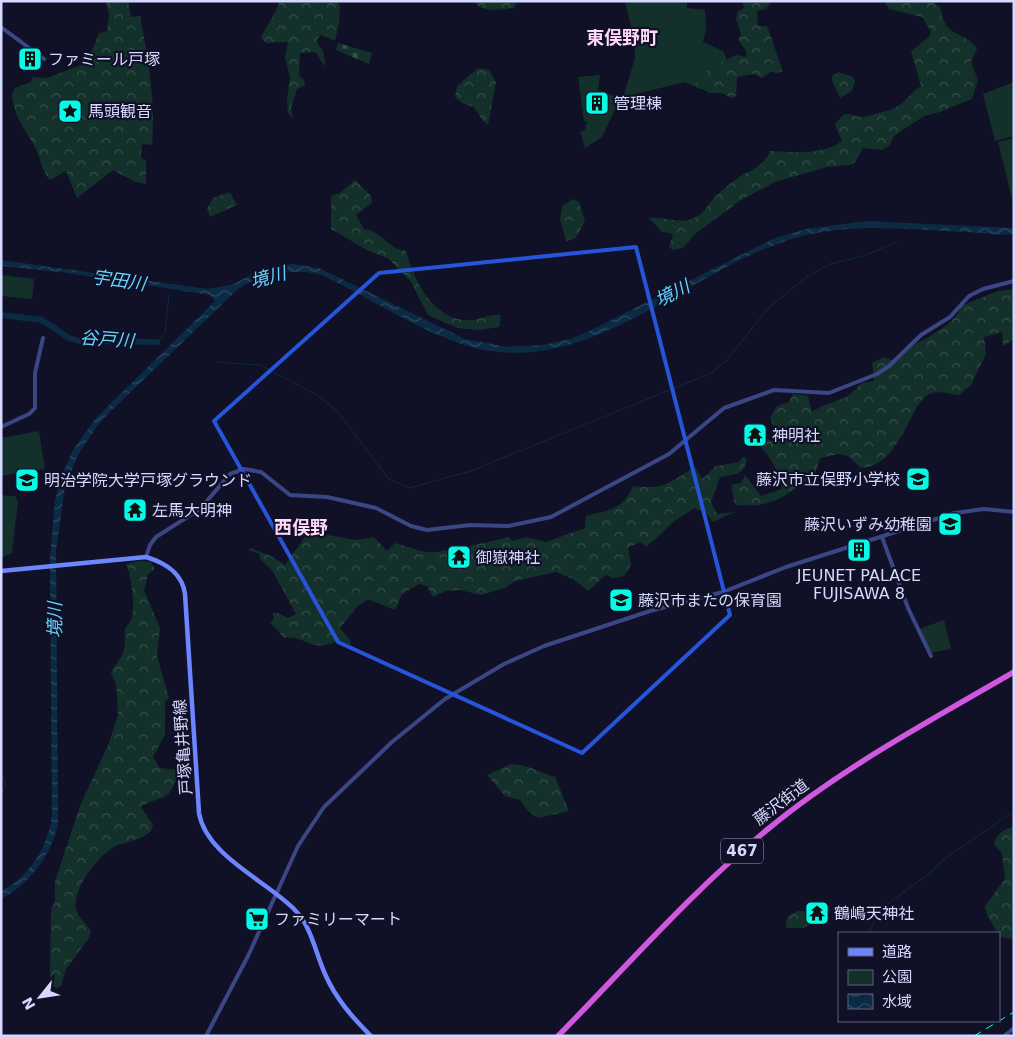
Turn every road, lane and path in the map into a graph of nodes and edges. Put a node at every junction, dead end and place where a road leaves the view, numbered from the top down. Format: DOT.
graph roads {
  1 [pos="1,27"];
  2 [pos="44,59"];
  3 [pos="1014,281"];
  4 [pos="42,338"];
  5 [pos="1,426"];
  6 [pos="1014,512"];
  7 [pos="882,537"];
  8 [pos="146,557"];
  9 [pos="1,571"];
  10 [pos="932,656"];
  11 [pos="1014,672"];
  12 [pos="276,893"];
  13 [pos="1014,1028"];
  14 [pos="206,1036"];
  15 [pos="371,1036"];
  16 [pos="558,1036"];
  17 [pos="1004,1036"];
  1 -- 2 [label="street"];
  3 -- 8 [label="street"];
  4 -- 5 [label="street"];
  6 -- 7 [label="street"];
  7 -- 10 [label="street"];
  7 -- 12 [label="street"];
  8 -- 9 [label="main road"];
  8 -- 12 [label="main road, 戸塚亀井野線"];
  11 -- 16 [label="highway, 藤沢街道 / 467"];
  12 -- 14 [label="street"];
  12 -- 15 [label="main road, 戸塚亀井野線"];
  13 -- 17 [label="street"];
}
